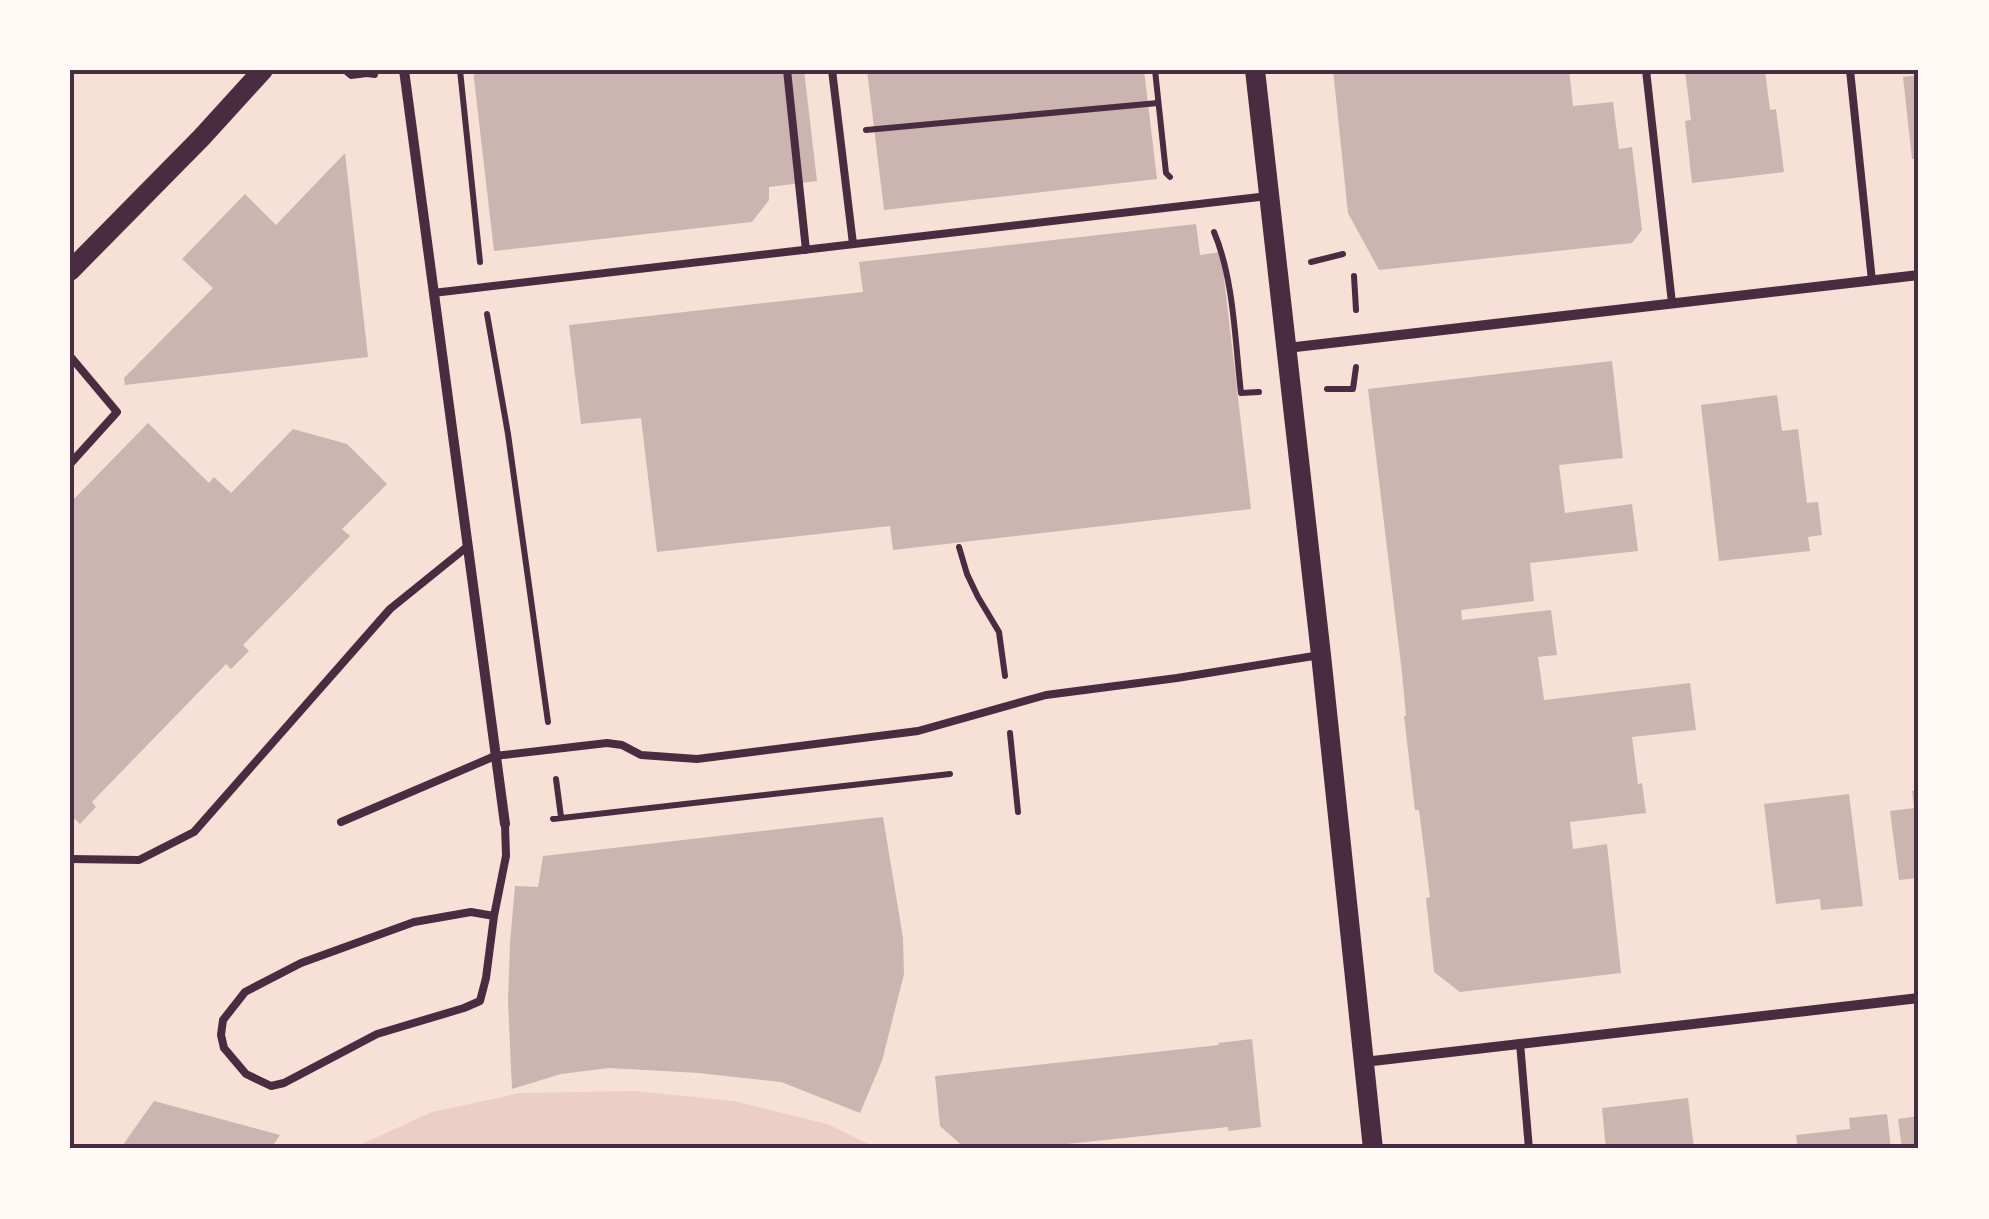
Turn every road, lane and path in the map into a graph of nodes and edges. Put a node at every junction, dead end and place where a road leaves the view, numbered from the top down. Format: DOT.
graph roads {
  1 [pos="263,70"];
  2 [pos="404,70"];
  3 [pos="786,70"];
  4 [pos="832,70"];
  5 [pos="1255,70"];
  6 [pos="1646,70"];
  7 [pos="1850,70"];
  8 [pos="1158,103"];
  9 [pos="840,132"];
  10 [pos="1270,195"];
  11 [pos="853,244"];
  12 [pos="806,250"];
  13 [pos="70,270"];
  14 [pos="1919,275"];
  15 [pos="1872,281"];
  16 [pos="433,293"];
  17 [pos="1672,303"];
  18 [pos="1287,348"];
  19 [pos="70,356"];
  20 [pos="70,464"];
  21 [pos="516,499"];
  22 [pos="468,546"];
  23 [pos="1321,655"];
  24 [pos="552,750"];
  25 [pos="495,756"];
  26 [pos="950,774"];
  27 [pos="340,822"];
  28 [pos="505,824"];
  29 [pos="70,859"];
  30 [pos="494,916"];
  31 [pos="1919,998"];
  32 [pos="1520,1043"];
  33 [pos="1362,1062"];
  34 [pos="1373,1149"];
  35 [pos="1529,1149"];
  1 -- 13 [label="main road"];
  2 -- 16 [label="street"];
  3 -- 12 [label="lane"];
  4 -- 9 [label="lane"];
  5 -- 10 [label="main road"];
  6 -- 17 [label="lane"];
  7 -- 15 [label="lane"];
  8 -- 9 [label="path"];
  9 -- 11 [label="lane"];
  10 -- 11 [label="lane"];
  10 -- 18 [label="main road"];
  11 -- 12 [label="lane"];
  12 -- 16 [label="lane"];
  14 -- 15 [label="street"];
  15 -- 17 [label="street"];
  16 -- 22 [label="street"];
  17 -- 18 [label="street"];
  18 -- 23 [label="main road"];
  19 -- 20 [label="lane"];
  21 -- 24 [label="path"];
  22 -- 25 [label="street"];
  22 -- 29 [label="lane"];
  23 -- 24 [label="lane"];
  23 -- 33 [label="main road"];
  24 -- 25 [label="lane"];
  24 -- 26 [label="path"];
  25 -- 27 [label="lane"];
  25 -- 28 [label="street"];
  28 -- 30 [label="lane"];
  30 -- 30 [label="lane"];
  31 -- 32 [label="street"];
  32 -- 33 [label="street"];
  32 -- 35 [label="lane"];
  33 -- 34 [label="main road"];
}
